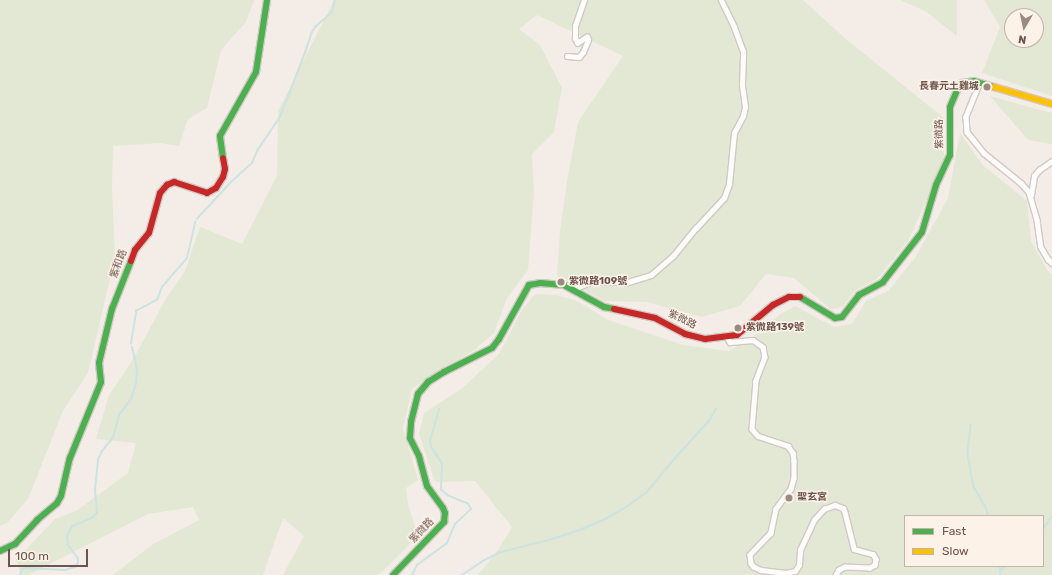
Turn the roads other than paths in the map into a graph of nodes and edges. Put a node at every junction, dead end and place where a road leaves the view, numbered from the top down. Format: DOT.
graph roads {
  1 [pos="267,0"];
  2 [pos="584,0"];
  3 [pos="721,0"];
  4 [pos="567,56"];
  5 [pos="980,82"];
  6 [pos="1052,104"];
  7 [pos="1052,161"];
  8 [pos="1031,197"];
  9 [pos="1052,263"];
  10 [pos="574,289"];
  11 [pos="727,337"];
  12 [pos="0,551"];
  13 [pos="393,575"];
  14 [pos="836,575"];
  1 -- 12 [label="street, 紫和路"];
  2 -- 4 [label="street"];
  3 -- 10 [label="street"];
  5 -- 6 [label="street, 紫微路"];
  5 -- 8 [label="street"];
  5 -- 11 [label="street, 紫微路"];
  7 -- 8 [label="street"];
  8 -- 9 [label="street"];
  10 -- 11 [label="street, 紫微路"];
  10 -- 13 [label="street, 紫微路"];
  11 -- 14 [label="street"];
}
